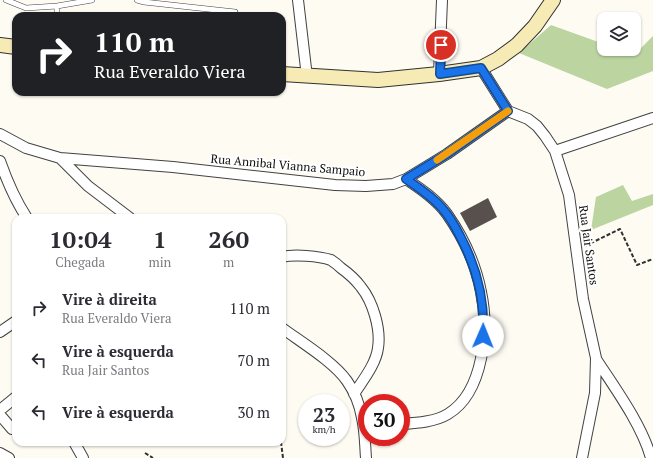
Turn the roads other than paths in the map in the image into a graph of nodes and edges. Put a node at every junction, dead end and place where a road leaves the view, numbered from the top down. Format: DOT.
graph roads {
  1 [pos="6,0"];
  2 [pos="17,0"];
  3 [pos="92,0"];
  4 [pos="137,0"];
  5 [pos="298,0"];
  6 [pos="442,0"];
  7 [pos="550,1"];
  8 [pos="18,6"];
  9 [pos="57,6"];
  10 [pos="57,12"];
  11 [pos="235,12"];
  12 [pos="0,45"];
  13 [pos="12,46"];
  14 [pos="481,68"];
  15 [pos="286,74"];
  16 [pos="440,74"];
  17 [pos="307,77"];
  18 [pos="508,111"];
  19 [pos="653,118"];
  20 [pos="0,134"];
  21 [pos="555,151"];
  22 [pos="60,158"];
  23 [pos="0,161"];
  24 [pos="406,179"];
  25 [pos="24,214"];
  26 [pos="125,214"];
  27 [pos="286,256"];
  28 [pos="12,324"];
  29 [pos="286,331"];
  30 [pos="0,332"];
  31 [pos="596,358"];
  32 [pos="354,394"];
  33 [pos="12,400"];
  34 [pos="358,403"];
  35 [pos="0,410"];
  36 [pos="0,415"];
  37 [pos="410,424"];
  38 [pos="12,429"];
  39 [pos="76,446"];
  40 [pos="366,446"];
  41 [pos="0,453"];
  42 [pos="9,458"];
  43 [pos="83,458"];
  44 [pos="366,458"];
  45 [pos="582,458"];
  46 [pos="651,458"];
  1 -- 8 [label="lane"];
  2 -- 8 [label="lane"];
  3 -- 9 [label="lane"];
  4 -- 11 [label="lane"];
  5 -- 17 [label="street"];
  6 -- 16 [label="street"];
  7 -- 14 [label="main road"];
  8 -- 9 [label="lane"];
  9 -- 10 [label="lane"];
  12 -- 13 [label="main road"];
  14 -- 16 [label="main road"];
  14 -- 18 [label="street"];
  15 -- 17 [label="main road"];
  16 -- 17 [label="main road"];
  18 -- 21 [label="street, Rua Jair Santos"];
  18 -- 24 [label="street, Rua Annibal Vianna Sampaio"];
  19 -- 21 [label="street"];
  20 -- 22 [label="street"];
  21 -- 31 [label="street, Rua Jair Santos"];
  22 -- 24 [label="street, Rua Annibal Vianna Sampaio"];
  22 -- 26 [label="street"];
  23 -- 25 [label="street"];
  24 -- 37 [label="street"];
  27 -- 32 [label="street"];
  28 -- 30 [label="street"];
  29 -- 32 [label="street"];
  31 -- 45 [label="street, Rua Jair Santos"];
  31 -- 46 [label="street"];
  32 -- 34 [label="street"];
  33 -- 35 [label="street"];
  36 -- 38 [label="street"];
  39 -- 43 [label="street"];
  40 -- 44 [label="street"];
  41 -- 42 [label="street"];
}
